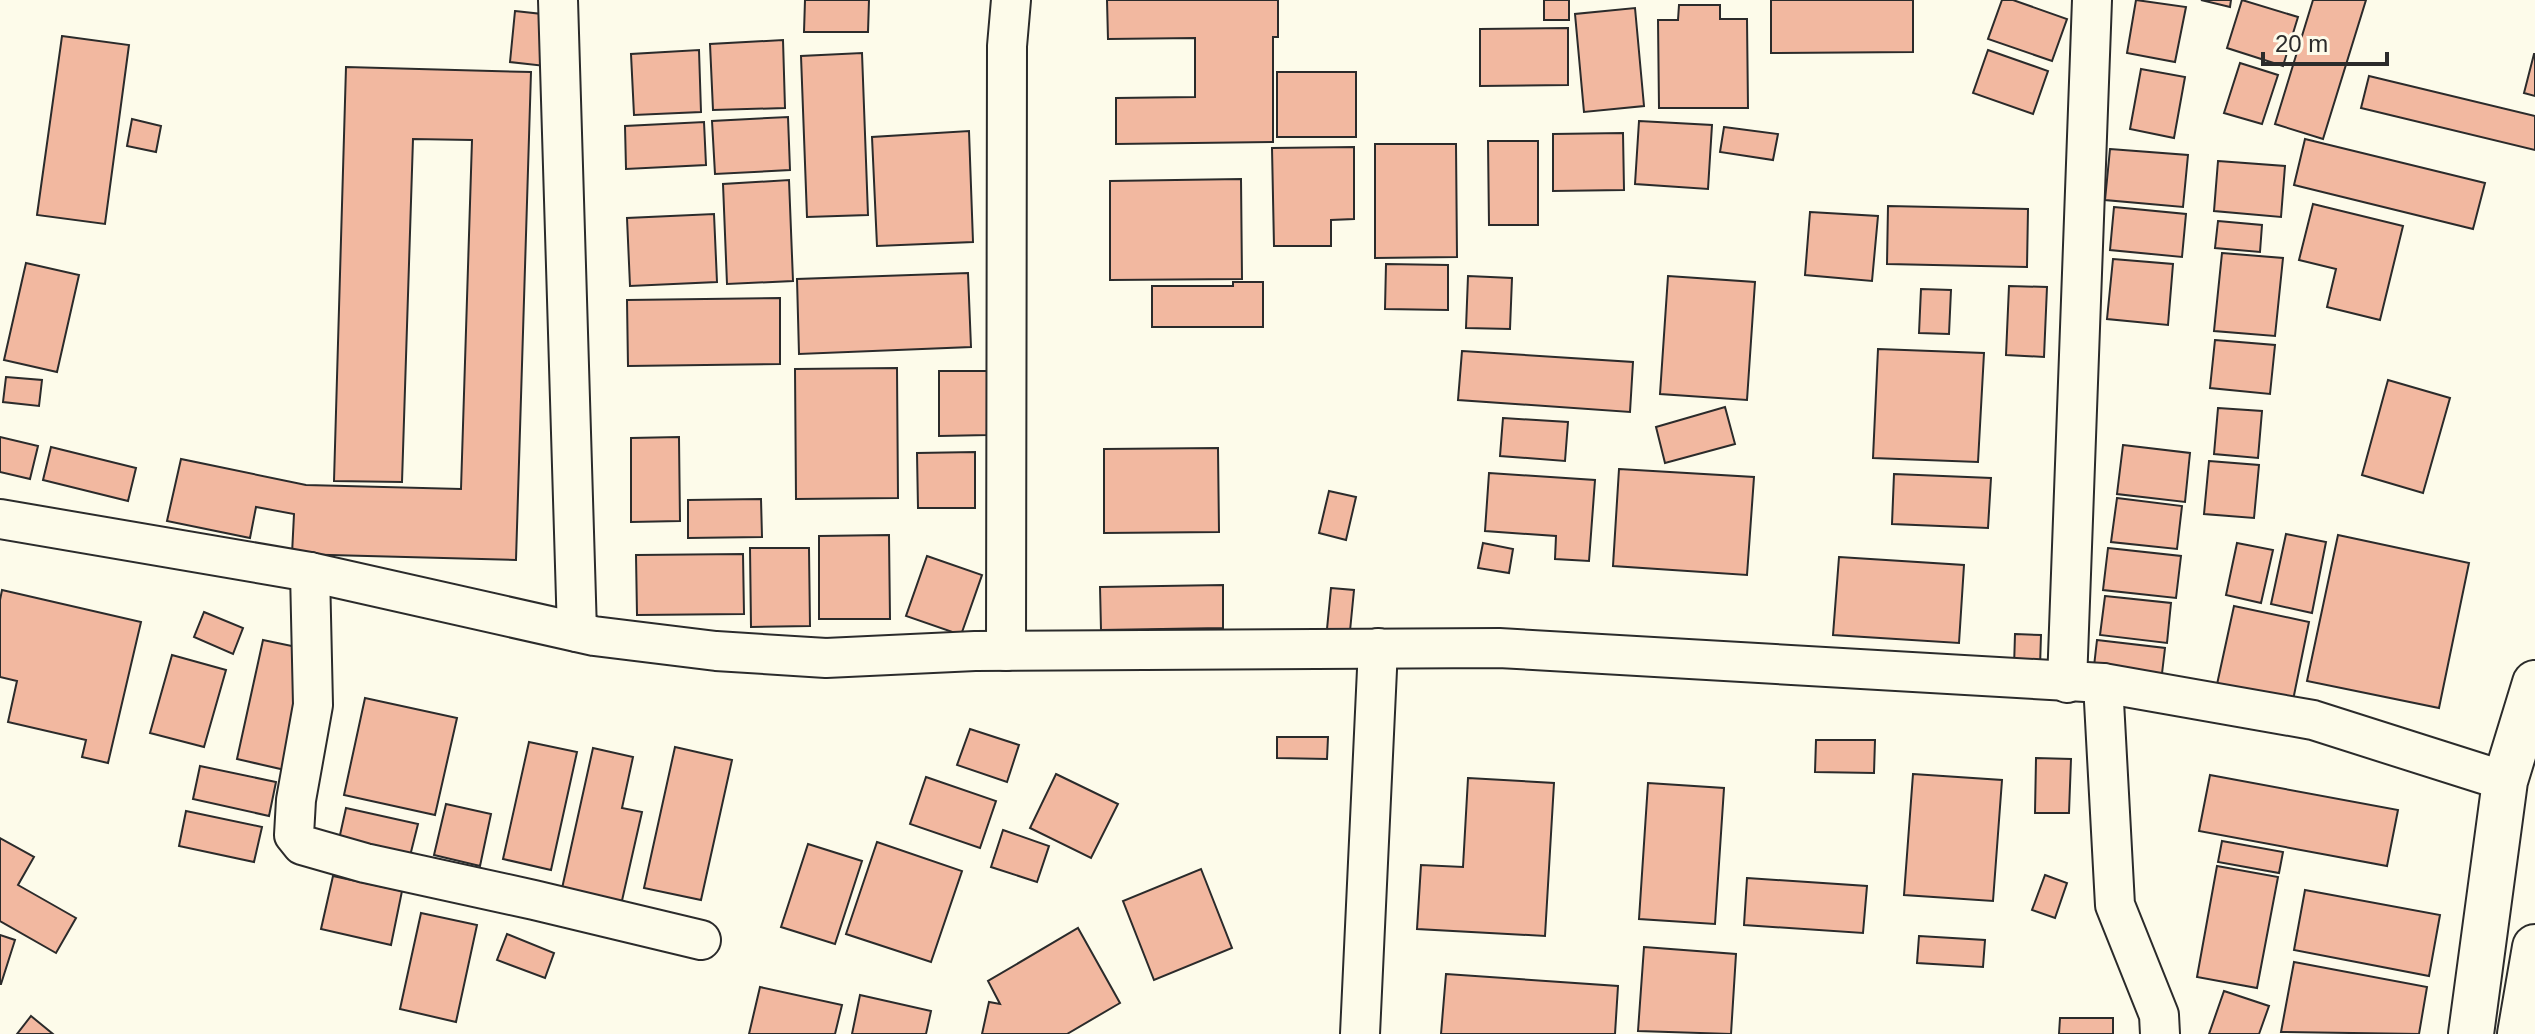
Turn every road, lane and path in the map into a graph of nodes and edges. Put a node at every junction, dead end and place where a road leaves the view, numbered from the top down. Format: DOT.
graph roads {
  1 [pos="558,0"];
  2 [pos="1011,0"];
  3 [pos="2092,0"];
  4 [pos="0,519"];
  5 [pos="310,572"];
  6 [pos="577,632"];
  7 [pos="1378,648"];
  8 [pos="1006,651"];
  9 [pos="2085,683"];
  10 [pos="2535,683"];
  11 [pos="2505,781"];
  12 [pos="701,940"];
  13 [pos="2535,947"];
  14 [pos="1360,1034"];
  15 [pos="2160,1034"];
  16 [pos="2471,1034"];
  17 [pos="2520,1034"];
  1 -- 6 [label="street"];
  2 -- 8 [label="street"];
  3 -- 9 [label="street"];
  4 -- 5 [label="street"];
  5 -- 6 [label="street"];
  5 -- 12 [label="street"];
  6 -- 8 [label="street"];
  7 -- 8 [label="street"];
  7 -- 9 [label="street"];
  7 -- 14 [label="street"];
  9 -- 11 [label="street"];
  9 -- 15 [label="street"];
  10 -- 11 [label="main road"];
  11 -- 16 [label="main road"];
  13 -- 17 [label="main road"];
}
